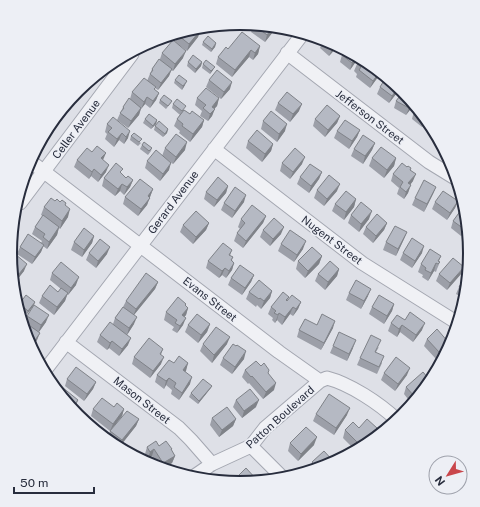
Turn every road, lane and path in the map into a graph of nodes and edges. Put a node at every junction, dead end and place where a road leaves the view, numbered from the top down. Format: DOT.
graph roads {
  1 [pos="299,38"];
  2 [pos="287,53"];
  3 [pos="126,62"];
  4 [pos="214,149"];
  5 [pos="35,165"];
  6 [pos="44,172"];
  7 [pos="448,174"];
  8 [pos="25,197"];
  9 [pos="140,246"];
  10 [pos="452,320"];
  11 [pos="66,342"];
  12 [pos="48,366"];
  13 [pos="320,381"];
  14 [pos="392,416"];
  15 [pos="251,446"];
  16 [pos="212,464"];
  17 [pos="199,473"];
  18 [pos="278,473"];
  1 -- 2 [label="street, Gerard Avenue"];
  2 -- 4 [label="street, Gerard Avenue"];
  2 -- 7 [label="street, Jefferson Street"];
  3 -- 6 [label="street, Celler Avenue"];
  4 -- 9 [label="street, Gerard Avenue"];
  4 -- 10 [label="street, Nugent Street"];
  5 -- 6 [label="street, Evans Street"];
  6 -- 8 [label="street, Celler Avenue"];
  6 -- 9 [label="street, Evans Street"];
  9 -- 11 [label="street, Gerard Avenue"];
  9 -- 13 [label="street, Evans Street"];
  11 -- 12 [label="street, Gerard Avenue"];
  11 -- 16 [label="street, Mason Street"];
  13 -- 14 [label="street"];
  13 -- 15 [label="street, Patton Boulevard"];
  15 -- 16 [label="street, Patton Boulevard"];
  15 -- 18 [label="street"];
  16 -- 17 [label="street, Patton Boulevard"];
}
